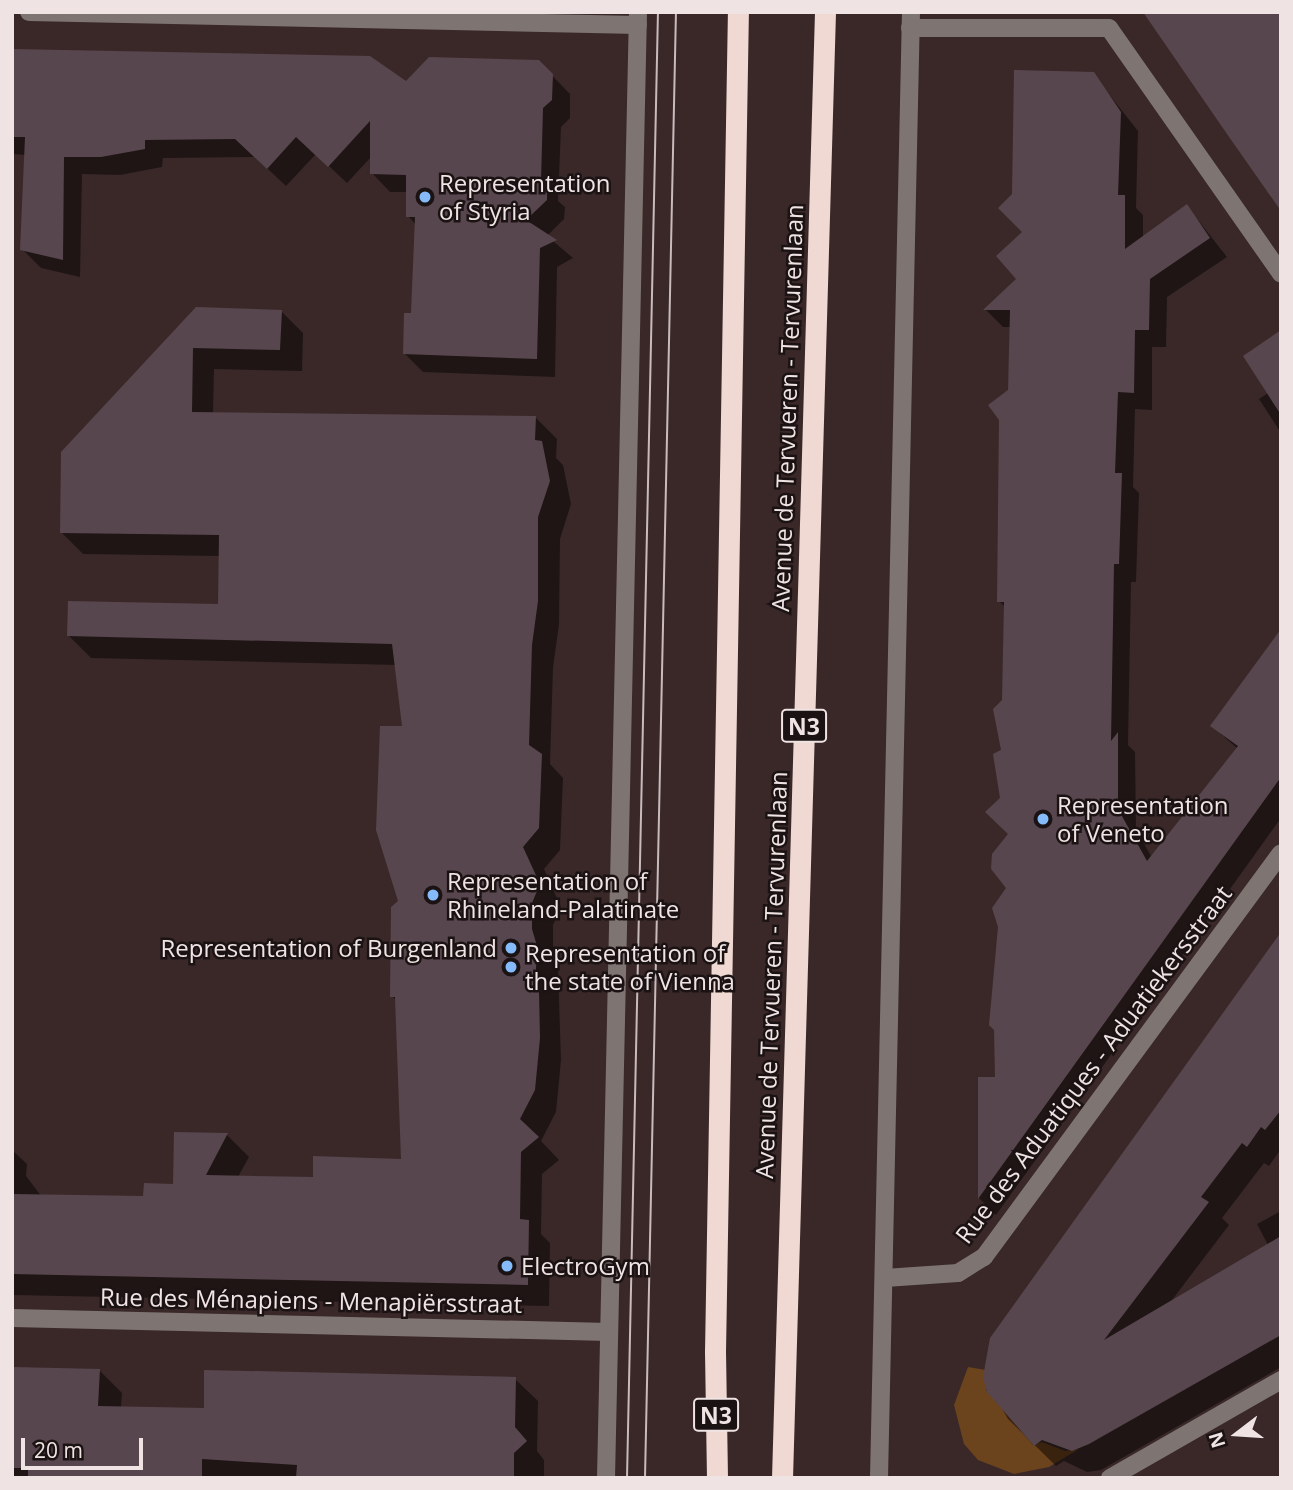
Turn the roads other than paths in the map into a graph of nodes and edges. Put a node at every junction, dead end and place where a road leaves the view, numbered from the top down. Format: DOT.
graph roads {
  1 [pos="29,12"];
  2 [pos="737,12"];
  3 [pos="825,12"];
  4 [pos="380,15"];
  5 [pos="638,19"];
  6 [pos="911,20"];
  7 [pos="1281,274"];
  8 [pos="1281,853"];
  9 [pos="885,1278"];
  10 [pos="12,1318"];
  11 [pos="608,1332"];
  12 [pos="715,1352"];
  13 [pos="1281,1380"];
  14 [pos="784,1440"];
  15 [pos="606,1478"];
  16 [pos="704,1478"];
  17 [pos="718,1478"];
  18 [pos="782,1478"];
  19 [pos="787,1478"];
  20 [pos="879,1478"];
  21 [pos="1110,1478"];
  1 -- 4 [label="street"];
  2 -- 12 [label="highway, Avenue de Tervueren - Tervurenlaan / N3"];
  3 -- 14 [label="highway, Avenue de Tervueren - Tervurenlaan / N3"];
  4 -- 5 [label="street"];
  5 -- 11 [label="street"];
  6 -- 7 [label="street"];
  6 -- 9 [label="street"];
  8 -- 9 [label="street, Rue des Aduatiques - Aduatiekersstraat"];
  9 -- 20 [label="street"];
  10 -- 11 [label="street, Rue des Ménapiens - Menapiërsstraat"];
  11 -- 15 [label="street"];
  12 -- 16 [label="highway"];
  12 -- 17 [label="highway, Avenue de Tervueren - Tervurenlaan / N3"];
  13 -- 21 [label="street"];
  14 -- 18 [label="highway, Avenue de Tervueren - Tervurenlaan / N3"];
  14 -- 19 [label="highway"];
}
